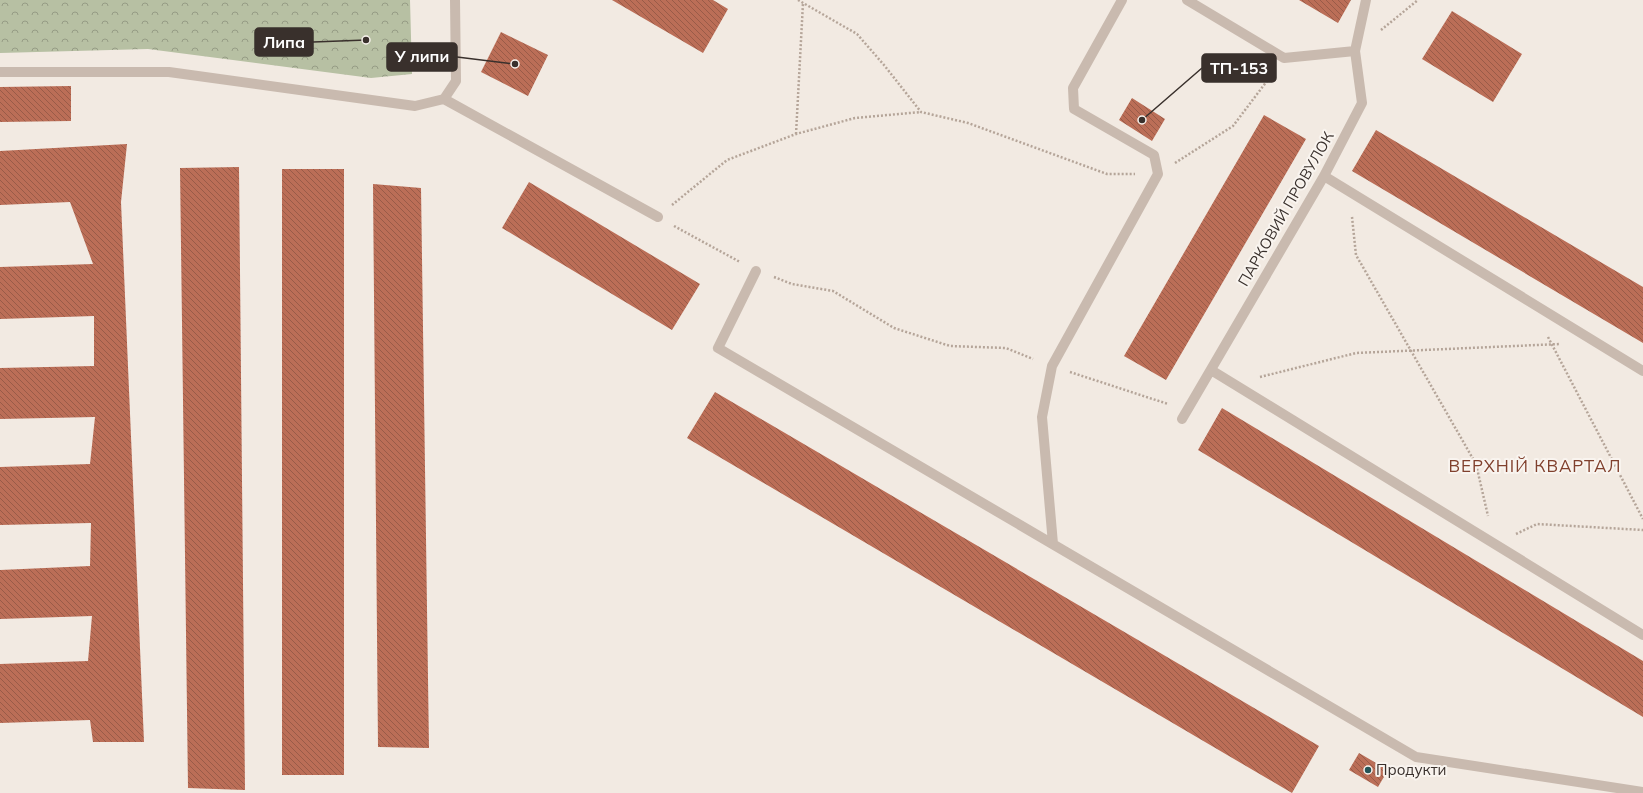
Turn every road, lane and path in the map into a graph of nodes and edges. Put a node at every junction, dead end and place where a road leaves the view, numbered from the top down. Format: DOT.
graph roads {
  1 [pos="455,0"];
  2 [pos="798,0"];
  3 [pos="1122,0"];
  4 [pos="1187,0"];
  5 [pos="1366,0"];
  6 [pos="1418,0"];
  7 [pos="804,3"];
  8 [pos="1355,51"];
  9 [pos="1284,58"];
  10 [pos="0,72"];
  11 [pos="444,98"];
  12 [pos="921,112"];
  13 [pos="796,134"];
  14 [pos="1158,174"];
  15 [pos="1324,176"];
  16 [pos="1349,191"];
  17 [pos="658,217"];
  18 [pos="756,271"];
  19 [pos="1532,303"];
  20 [pos="1596,342"];
  21 [pos="1552,344"];
  22 [pos="1411,351"];
  23 [pos="1052,366"];
  24 [pos="1211,370"];
  25 [pos="1643,371"];
  26 [pos="1232,383"];
  27 [pos="1188,410"];
  28 [pos="1182,419"];
  29 [pos="1643,519"];
  30 [pos="1643,530"];
  31 [pos="1494,543"];
  32 [pos="1053,544"];
  33 [pos="1643,635"];
  34 [pos="1643,792"];
  1 -- 11 [label="lane"];
  2 -- 7 [label="path"];
  3 -- 14 [label="lane"];
  4 -- 9 [label="lane"];
  5 -- 8 [label="lane, ПАРКОВИЙ ПРОВУЛОК"];
  6 -- 8 [label="path"];
  7 -- 12 [label="path"];
  7 -- 13 [label="path"];
  8 -- 9 [label="lane"];
  8 -- 15 [label="lane, ПАРКОВИЙ ПРОВУЛОК"];
  9 -- 14 [label="path"];
  10 -- 11 [label="lane"];
  11 -- 17 [label="lane"];
  12 -- 13 [label="path"];
  12 -- 14 [label="path"];
  13 -- 17 [label="path"];
  14 -- 23 [label="lane"];
  15 -- 16 [label="lane"];
  15 -- 24 [label="lane, ПАРКОВИЙ ПРОВУЛОК"];
  16 -- 19 [label="lane"];
  16 -- 22 [label="path"];
  17 -- 18 [label="path"];
  18 -- 23 [label="path"];
  18 -- 32 [label="lane"];
  19 -- 20 [label="lane"];
  19 -- 21 [label="path"];
  20 -- 21 [label="path"];
  20 -- 25 [label="lane"];
  21 -- 22 [label="path"];
  21 -- 29 [label="path"];
  22 -- 26 [label="path"];
  22 -- 31 [label="path"];
  23 -- 27 [label="path"];
  23 -- 32 [label="lane"];
  24 -- 26 [label="lane"];
  24 -- 27 [label="lane, ПАРКОВИЙ ПРОВУЛОК"];
  26 -- 31 [label="lane"];
  27 -- 28 [label="lane, ПАРКОВИЙ ПРОВУЛОК"];
  30 -- 31 [label="path"];
  31 -- 33 [label="lane"];
  32 -- 34 [label="lane"];
}
